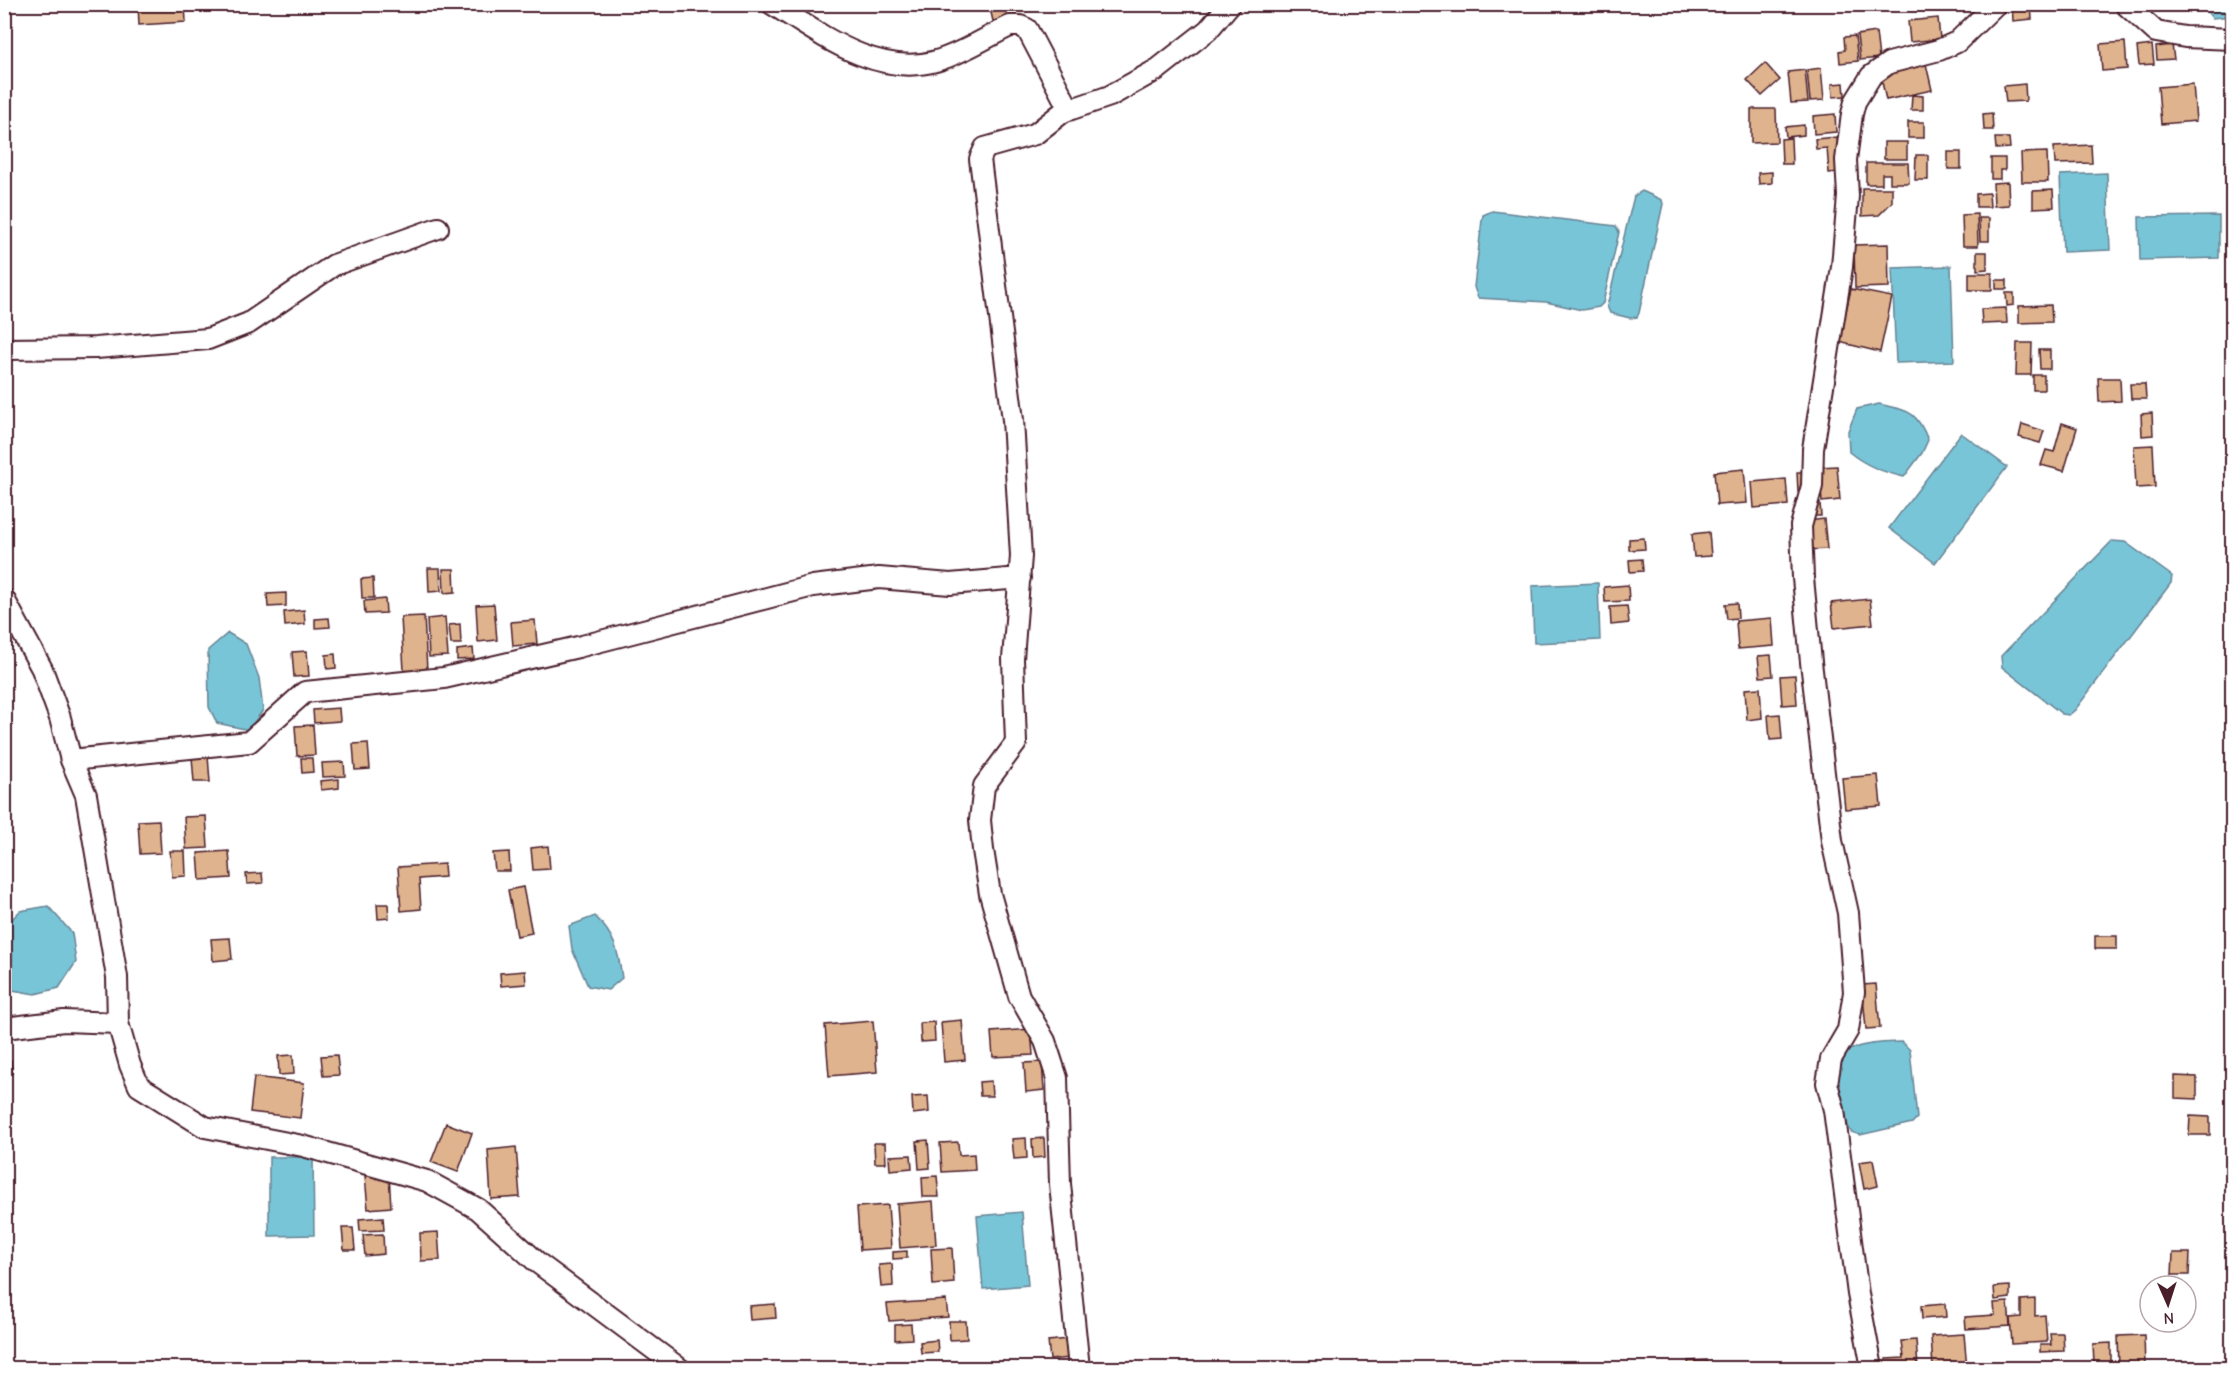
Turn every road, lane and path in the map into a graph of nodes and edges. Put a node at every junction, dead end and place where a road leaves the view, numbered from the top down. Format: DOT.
graph roads {
  1 [pos="772,4"];
  2 [pos="1230,4"];
  3 [pos="1996,4"];
  4 [pos="2125,4"];
  5 [pos="2232,39"];
  6 [pos="1069,109"];
  7 [pos="438,228"];
  8 [pos="4,349"];
  9 [pos="1020,578"];
  10 [pos="4,599"];
  11 [pos="71,760"];
  12 [pos="118,1023"];
  13 [pos="4,1028"];
  14 [pos="679,1368"];
  15 [pos="1079,1368"];
  16 [pos="1872,1368"];
  1 -- 6 [label="street"];
  2 -- 6 [label="street"];
  3 -- 16 [label="street"];
  4 -- 5 [label="street"];
  6 -- 9 [label="street"];
  7 -- 8 [label="street"];
  9 -- 11 [label="street"];
  9 -- 15 [label="street"];
  10 -- 11 [label="street"];
  11 -- 12 [label="street"];
  12 -- 13 [label="street"];
  12 -- 14 [label="street"];
}
